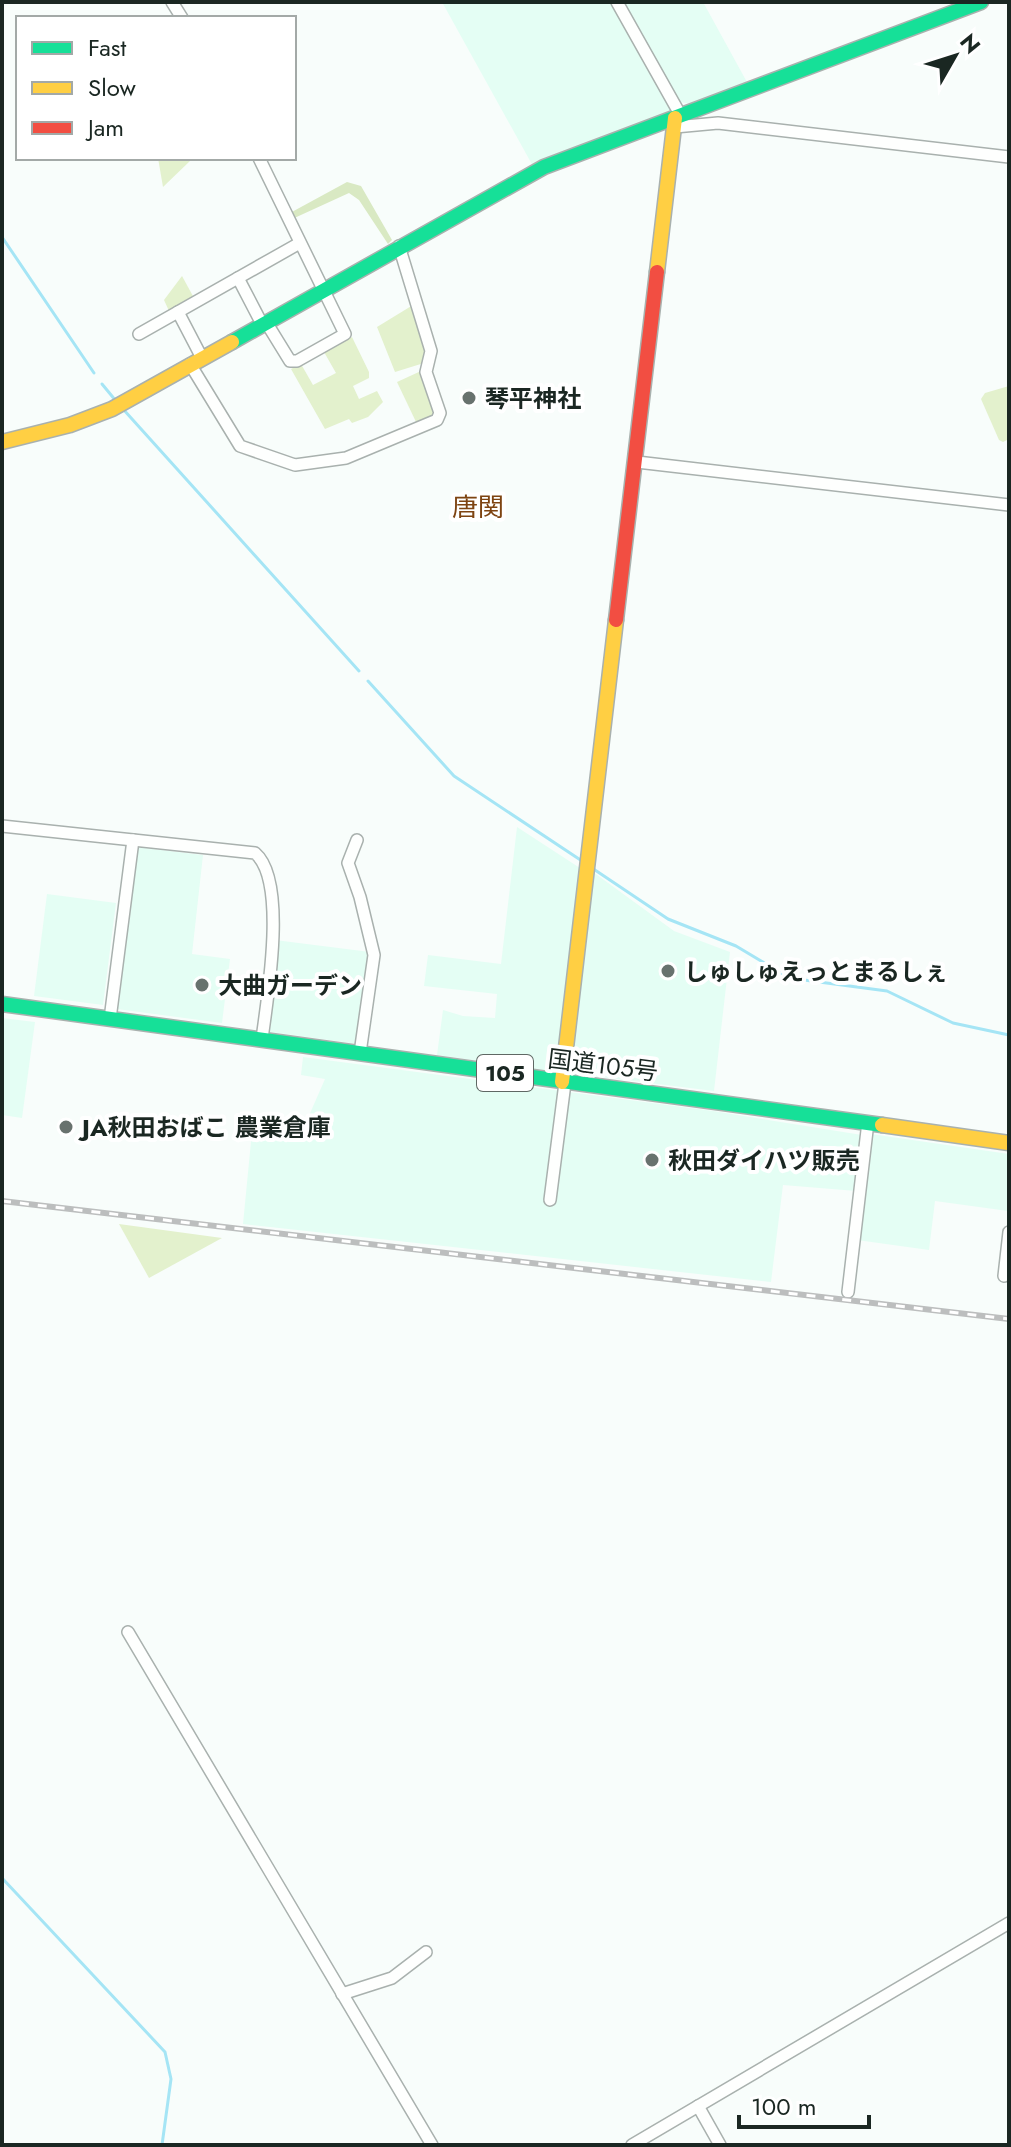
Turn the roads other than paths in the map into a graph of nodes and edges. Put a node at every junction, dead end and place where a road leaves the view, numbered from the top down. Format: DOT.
graph roads {
  1 [pos="617,2"];
  2 [pos="981,2"];
  3 [pos="677,120"];
  4 [pos="1009,157"];
  5 [pos="260,160"];
  6 [pos="298,244"];
  7 [pos="399,246"];
  8 [pos="238,278"];
  9 [pos="324,290"];
  10 [pos="178,312"];
  11 [pos="264,323"];
  12 [pos="139,334"];
  13 [pos="196,361"];
  14 [pos="2,442"];
  15 [pos="637,462"];
  16 [pos="1009,505"];
  17 [pos="2,826"];
  18 [pos="133,840"];
  19 [pos="357,840"];
  20 [pos="2,1004"];
  21 [pos="110,1019"];
  22 [pos="262,1039"];
  23 [pos="360,1053"];
  24 [pos="563,1082"];
  25 [pos="868,1122"];
  26 [pos="1009,1143"];
  27 [pos="550,1200"];
  28 [pos="1009,1232"];
  29 [pos="1004,1276"];
  30 [pos="848,1292"];
  31 [pos="128,1632"];
  32 [pos="1009,1923"];
  33 [pos="426,1952"];
  34 [pos="342,1994"];
  35 [pos="698,2106"];
  36 [pos="432,2145"];
  37 [pos="632,2145"];
  38 [pos="720,2145"];
  1 -- 3 [label="street"];
  2 -- 3 [label="main road"];
  3 -- 4 [label="street"];
  3 -- 7 [label="main road"];
  3 -- 15 [label="main road"];
  5 -- 6 [label="street"];
  6 -- 8 [label="street"];
  6 -- 9 [label="street"];
  7 -- 9 [label="main road"];
  7 -- 13 [label="street"];
  8 -- 10 [label="street"];
  8 -- 11 [label="street"];
  9 -- 11 [label="main road"];
  9 -- 11 [label="street"];
  10 -- 12 [label="street"];
  10 -- 13 [label="street"];
  11 -- 13 [label="main road"];
  13 -- 14 [label="main road"];
  15 -- 16 [label="street"];
  15 -- 24 [label="main road"];
  17 -- 18 [label="street"];
  18 -- 21 [label="street"];
  18 -- 22 [label="street"];
  19 -- 23 [label="street"];
  20 -- 21 [label="main road, 国道105号 / 105"];
  21 -- 22 [label="main road, 国道105号 / 105"];
  22 -- 23 [label="main road, 国道105号 / 105"];
  23 -- 24 [label="main road, 国道105号 / 105"];
  24 -- 25 [label="main road, 国道105号 / 105"];
  24 -- 27 [label="street"];
  25 -- 26 [label="main road, 国道105号 / 105"];
  25 -- 30 [label="street"];
  28 -- 29 [label="street"];
  31 -- 34 [label="street"];
  32 -- 35 [label="street"];
  33 -- 34 [label="street"];
  34 -- 36 [label="street"];
  35 -- 37 [label="street"];
  35 -- 38 [label="street"];
}
